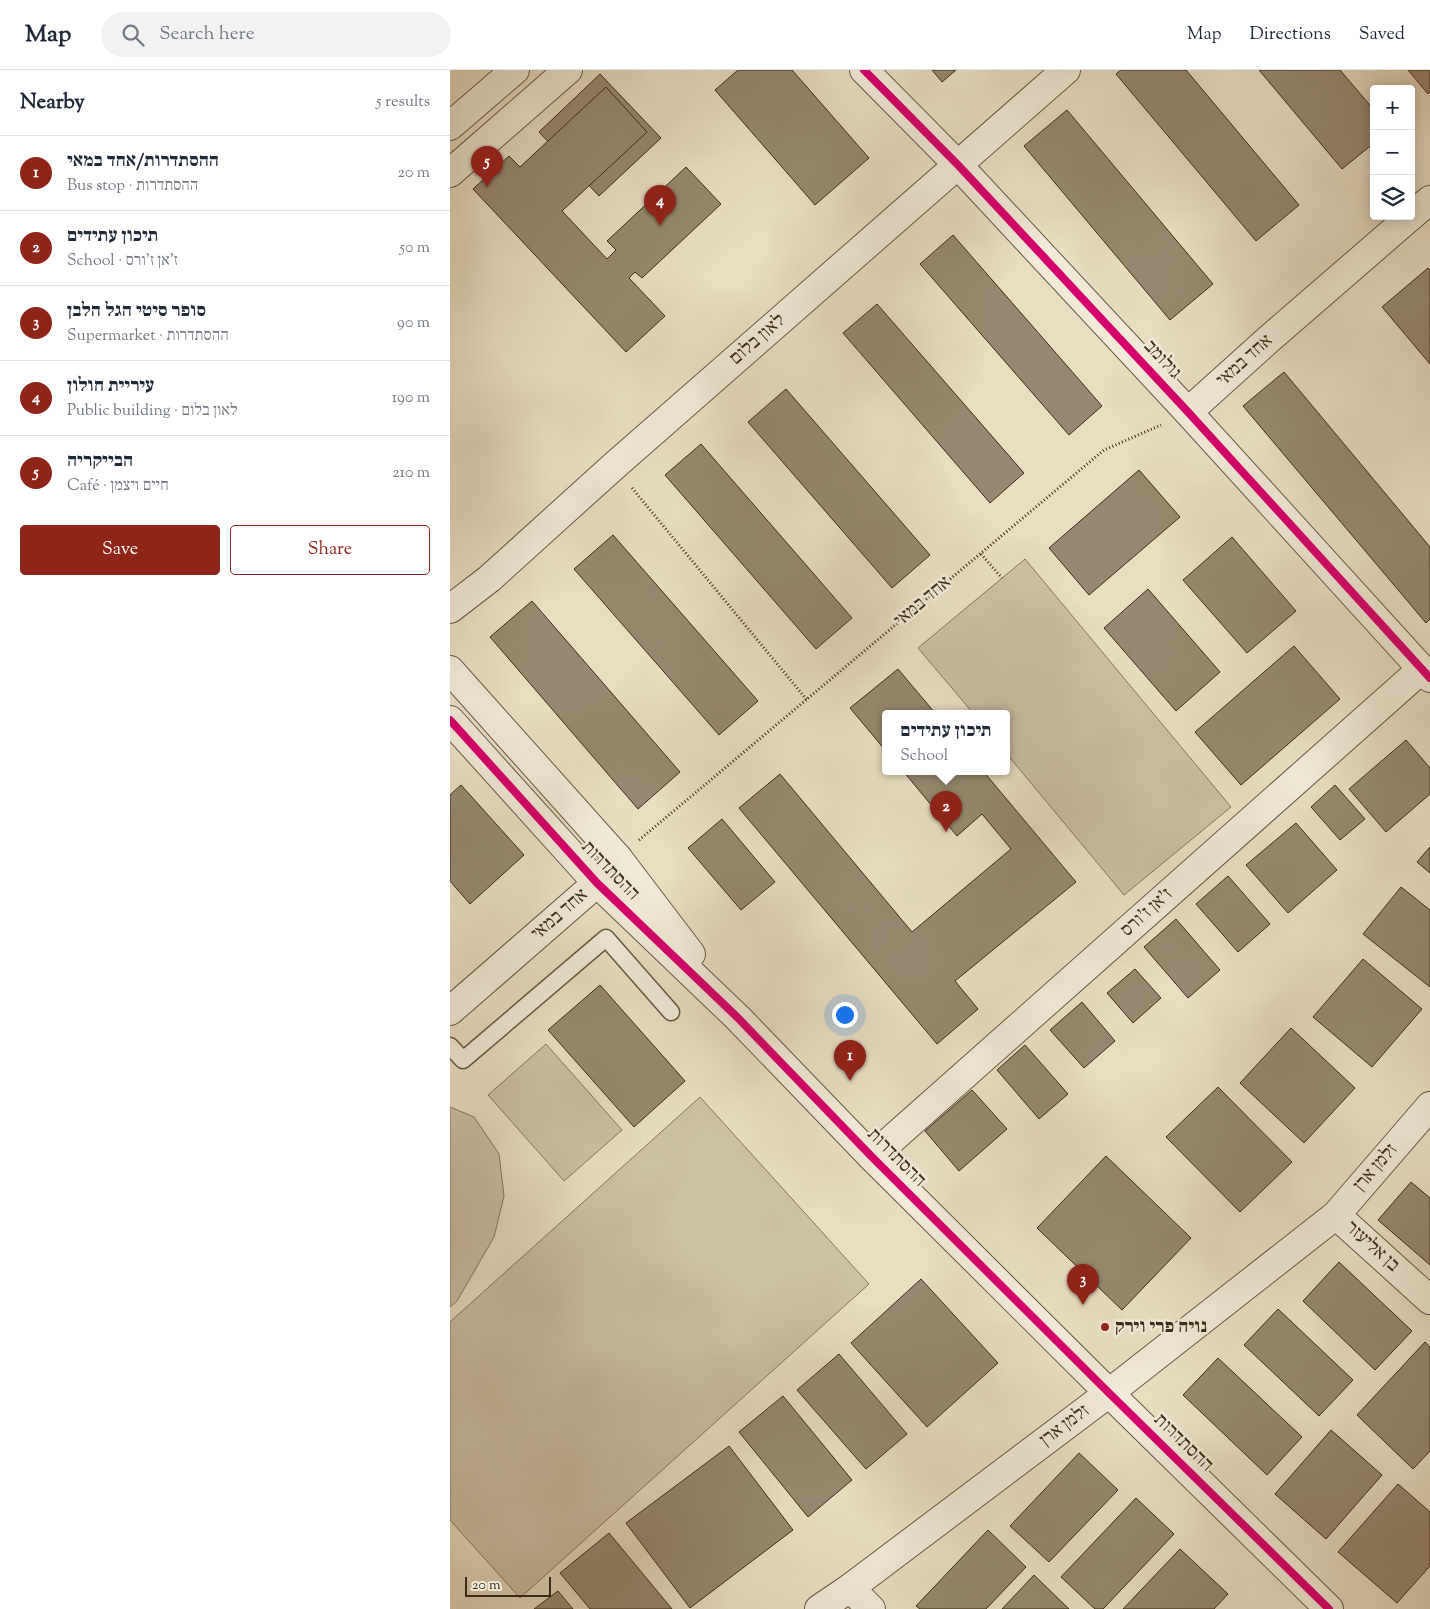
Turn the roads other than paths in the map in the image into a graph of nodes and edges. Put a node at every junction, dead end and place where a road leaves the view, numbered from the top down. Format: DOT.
graph roads {
  1 [pos="515,70"];
  2 [pos="568,70"];
  3 [pos="864,70"];
  4 [pos="1066,70"];
  5 [pos="450,126"];
  6 [pos="958,166"];
  7 [pos="450,173"];
  8 [pos="1430,200"];
  9 [pos="1415,213"];
  10 [pos="1406,220"];
  11 [pos="1188,412"];
  12 [pos="450,609"];
  13 [pos="450,670"];
  14 [pos="1426,674"];
  15 [pos="450,720"];
  16 [pos="618,858"];
  17 [pos="597,883"];
  18 [pos="450,1011"];
  19 [pos="671,1012"];
  20 [pos="738,1018"];
  21 [pos="450,1046"];
  22 [pos="1430,1106"];
  23 [pos="872,1157"];
  24 [pos="1336,1215"];
  25 [pos="1430,1300"];
  26 [pos="1109,1393"];
  27 [pos="850,1588"];
  28 [pos="819,1609"];
  29 [pos="871,1609"];
  30 [pos="1329,1609"];
  1 -- 5 [label="street"];
  2 -- 7 [label="street"];
  3 -- 6 [label="street, גולומב"];
  4 -- 6 [label="street, לאון בלום"];
  6 -- 11 [label="street, גולומב"];
  6 -- 12 [label="street, לאון בלום"];
  8 -- 9 [label="street, אחד במאי"];
  10 -- 11 [label="street, אחד במאי"];
  11 -- 14 [label="street, גולומב"];
  13 -- 16 [label="street, ההסתדרות"];
  14 -- 23 [label="street, ז'אן ז'ורס"];
  15 -- 17 [label="street, ההסתדרות"];
  16 -- 17 [label="street, אחד במאי"];
  16 -- 20 [label="street, ההסתדרות"];
  17 -- 18 [label="street, אחד במאי"];
  17 -- 20 [label="street, ההסתדרות"];
  19 -- 21 [label="lane"];
  20 -- 23 [label="street, ההסתדרות"];
  22 -- 24 [label="street, זלמן ארן"];
  23 -- 26 [label="street, ההסתדרות"];
  24 -- 25 [label="street, בן אליעזר"];
  24 -- 26 [label="street, זלמן ארן"];
  26 -- 27 [label="street, זלמן ארן"];
  26 -- 30 [label="street, ההסתדרות"];
  27 -- 28 [label="street, זלמן ארן"];
  27 -- 29 [label="street"];
}
